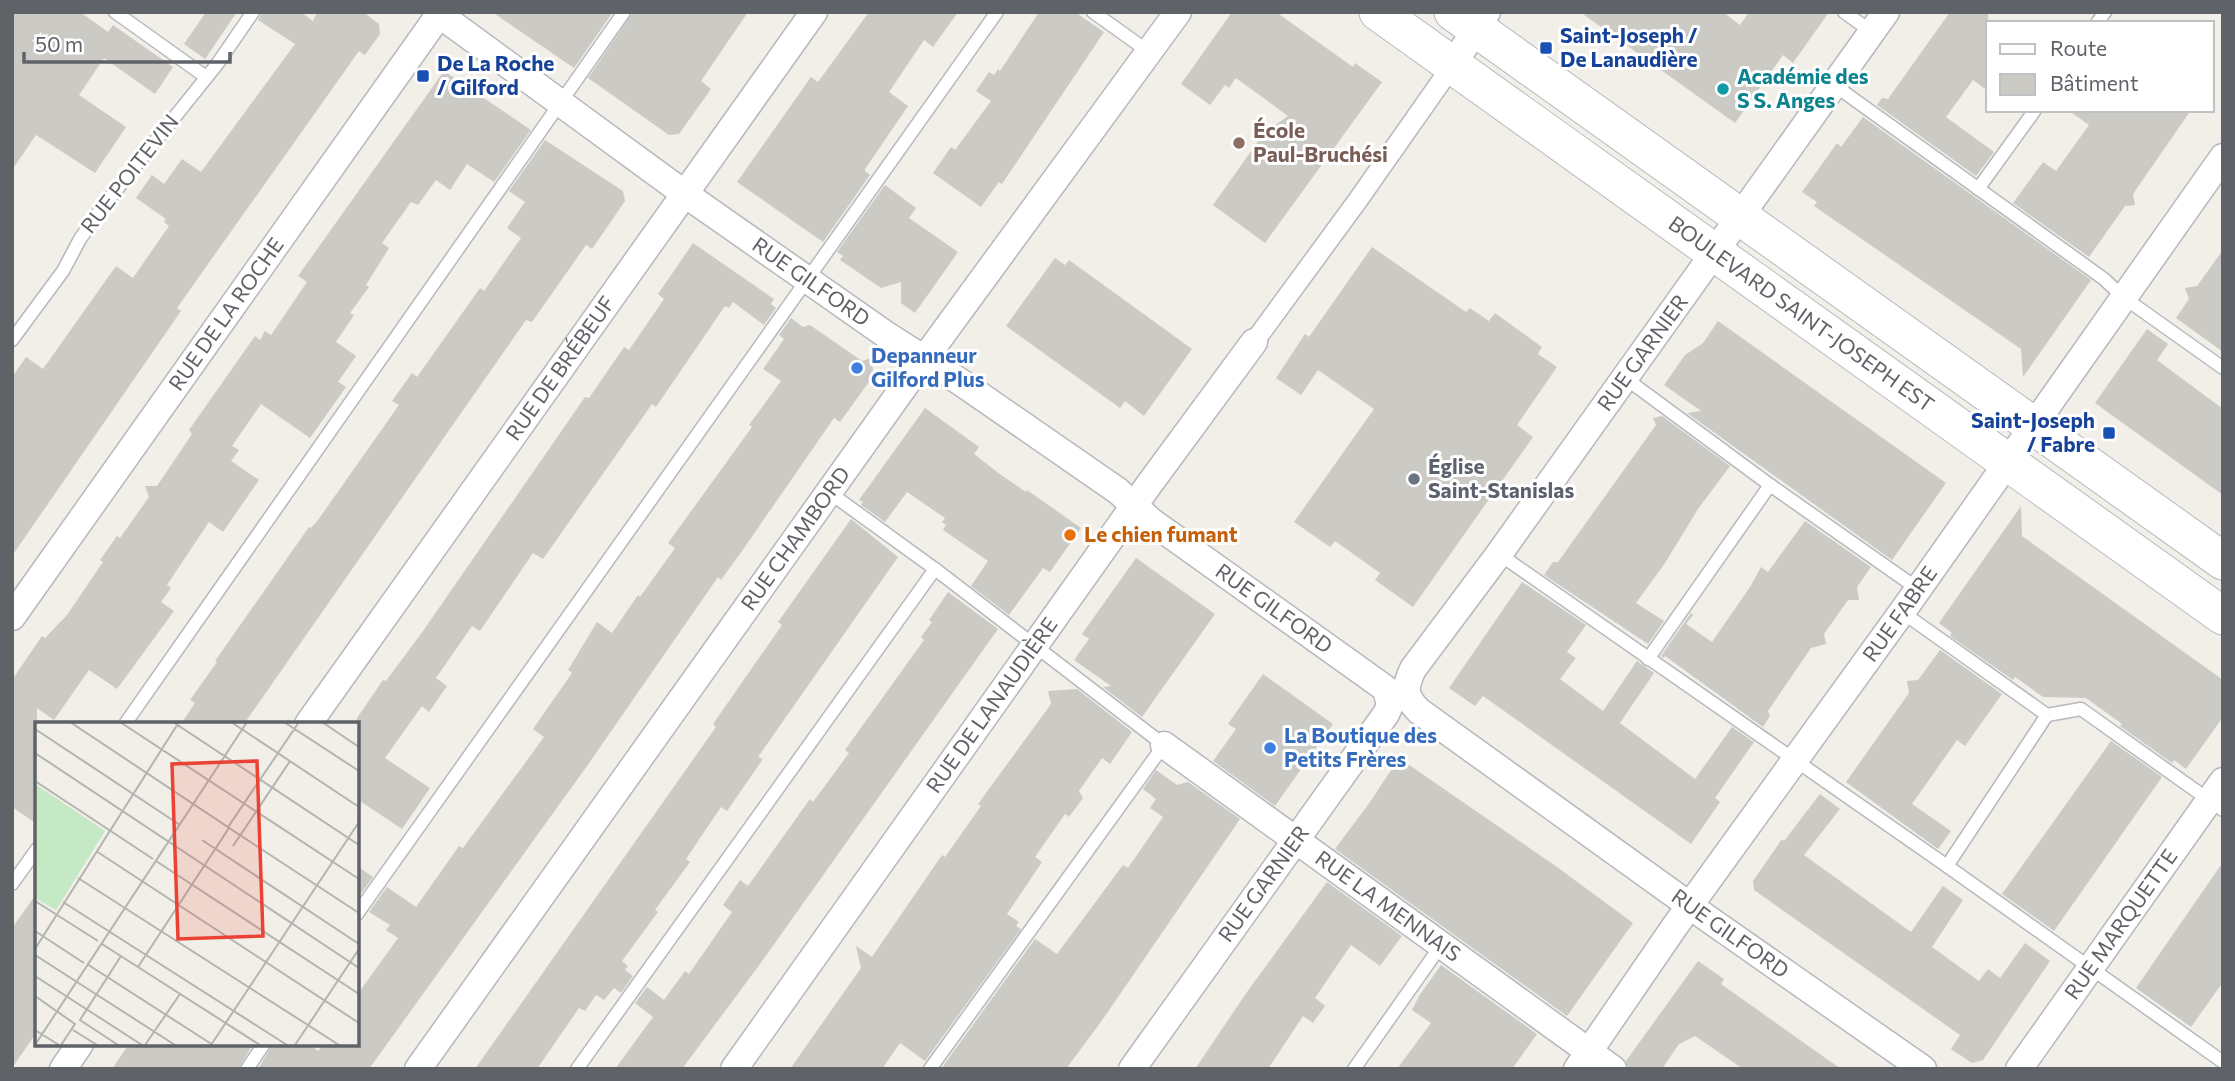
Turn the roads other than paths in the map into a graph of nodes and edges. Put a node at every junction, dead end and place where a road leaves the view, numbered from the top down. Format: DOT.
graph roads {
  1 [pos="115,12"];
  2 [pos="253,12"];
  3 [pos="624,12"];
  4 [pos="814,12"];
  5 [pos="997,12"];
  6 [pos="1093,12"];
  7 [pos="1178,12"];
  8 [pos="1378,12"];
  9 [pos="1844,12"];
  10 [pos="438,13"];
  11 [pos="1472,18"];
  12 [pos="1879,22"];
  13 [pos="1149,52"];
  14 [pos="1452,66"];
  15 [pos="206,76"];
  16 [pos="1834,85"];
  17 [pos="560,103"];
  18 [pos="2034,112"];
  19 [pos="2223,157"];
  20 [pos="1979,189"];
  21 [pos="685,194"];
  22 [pos="1741,216"];
  23 [pos="1714,253"];
  24 [pos="808,280"];
  25 [pos="2123,297"];
  26 [pos="12,340"];
  27 [pos="1254,342"];
  28 [pos="924,359"];
  29 [pos="2223,368"];
  30 [pos="1625,378"];
  31 [pos="2032,426"];
  32 [pos="2007,463"];
  33 [pos="1770,485"];
  34 [pos="830,494"];
  35 [pos="1136,506"];
  36 [pos="1499,554"];
  37 [pos="2223,561"];
  38 [pos="935,569"];
  39 [pos="1918,589"];
  40 [pos="1902,612"];
  41 [pos="2223,616"];
  42 [pos="12,617"];
  43 [pos="1036,646"];
  44 [pos="1648,659"];
  45 [pos="1398,696"];
  46 [pos="2047,715"];
  47 [pos="126,722"];
  48 [pos="309,722"];
  49 [pos="1164,745"];
  50 [pos="1794,761"];
  51 [pos="2218,797"];
  52 [pos="1295,840"];
  53 [pos="35,852"];
  54 [pos="1947,866"];
  55 [pos="12,884"];
  56 [pos="1690,906"];
  57 [pos="359,911"];
  58 [pos="1442,944"];
  59 [pos="2091,968"];
  60 [pos="79,1046"];
  61 [pos="263,1046"];
  62 [pos="1583,1060"];
  63 [pos="2223,1062"];
  64 [pos="63,1069"];
  65 [pos="247,1069"];
  66 [pos="418,1069"];
  67 [pos="576,1069"];
  68 [pos="734,1069"];
  69 [pos="930,1069"];
  70 [pos="1132,1069"];
  71 [pos="1354,1069"];
  72 [pos="1613,1069"];
  73 [pos="1923,1069"];
  74 [pos="2019,1069"];
  1 -- 15 [label="lane"];
  2 -- 15 [label="lane, RUE POITEVIN"];
  3 -- 17 [label="lane"];
  4 -- 21 [label="street, RUE DE BRÉBEUF"];
  5 -- 24 [label="lane"];
  6 -- 13 [label="lane"];
  7 -- 13 [label="street, RUE CHAMBORD"];
  8 -- 14 [label="main road, BOULEVARD SAINT-JOSEPH EST"];
  9 -- 12 [label="lane"];
  10 -- 17 [label="street, RUE GILFORD"];
  10 -- 42 [label="street, RUE DE LA ROCHE"];
  11 -- 14 [label="street"];
  11 -- 22 [label="main road"];
  12 -- 16 [label="street, RUE GARNIER"];
  13 -- 28 [label="street, RUE CHAMBORD"];
  14 -- 23 [label="main road, BOULEVARD SAINT-JOSEPH EST"];
  14 -- 27 [label="street"];
  15 -- 26 [label="lane, RUE POITEVIN"];
  16 -- 20 [label="lane"];
  16 -- 22 [label="street, RUE GARNIER"];
  17 -- 21 [label="street, RUE GILFORD"];
  17 -- 47 [label="lane"];
  18 -- 20 [label="lane"];
  19 -- 25 [label="street, RUE FABRE"];
  20 -- 25 [label="lane"];
  21 -- 24 [label="street, RUE GILFORD"];
  21 -- 48 [label="street, RUE DE BRÉBEUF"];
  22 -- 23 [label="street, RUE GARNIER"];
  22 -- 31 [label="main road"];
  23 -- 30 [label="street, RUE GARNIER"];
  23 -- 32 [label="main road, BOULEVARD SAINT-JOSEPH EST"];
  24 -- 28 [label="street, RUE GILFORD"];
  24 -- 57 [label="lane"];
  25 -- 29 [label="lane"];
  25 -- 31 [label="street, RUE FABRE"];
  27 -- 35 [label="street, RUE DE LANAUDIÈRE"];
  28 -- 34 [label="street, RUE CHAMBORD"];
  28 -- 35 [label="street, RUE GILFORD"];
  30 -- 33 [label="lane"];
  30 -- 36 [label="street, RUE GARNIER"];
  31 -- 32 [label="street, RUE FABRE"];
  31 -- 37 [label="main road"];
  32 -- 39 [label="street, RUE FABRE"];
  32 -- 41 [label="main road, BOULEVARD SAINT-JOSEPH EST"];
  33 -- 39 [label="lane"];
  33 -- 44 [label="lane"];
  34 -- 38 [label="lane"];
  34 -- 66 [label="street, RUE CHAMBORD"];
  35 -- 43 [label="street, RUE DE LANAUDIÈRE"];
  35 -- 45 [label="street, RUE GILFORD"];
  36 -- 44 [label="lane"];
  36 -- 45 [label="street, RUE GARNIER"];
  38 -- 43 [label="lane"];
  38 -- 67 [label="lane"];
  39 -- 40 [label="street, RUE FABRE"];
  40 -- 46 [label="lane"];
  40 -- 50 [label="street, RUE FABRE"];
  43 -- 49 [label="lane"];
  43 -- 68 [label="street, RUE DE LANAUDIÈRE"];
  44 -- 50 [label="lane"];
  45 -- 52 [label="street, RUE GARNIER"];
  45 -- 56 [label="street, RUE GILFORD"];
  46 -- 51 [label="lane"];
  46 -- 54 [label="lane"];
  49 -- 52 [label="street, RUE LA MENNAIS"];
  49 -- 69 [label="lane"];
  50 -- 54 [label="lane"];
  50 -- 56 [label="street, RUE FABRE"];
  51 -- 59 [label="street, RUE MARQUETTE"];
  52 -- 58 [label="street, RUE LA MENNAIS"];
  52 -- 70 [label="street, RUE GARNIER"];
  53 -- 55 [label="lane"];
  54 -- 59 [label="lane"];
  56 -- 62 [label="street, RUE FABRE"];
  56 -- 73 [label="street, RUE GILFORD"];
  58 -- 62 [label="street, RUE LA MENNAIS"];
  58 -- 71 [label="lane"];
  59 -- 63 [label="lane"];
  59 -- 74 [label="street, RUE MARQUETTE"];
  60 -- 64 [label="street"];
  61 -- 65 [label="lane"];
  62 -- 72 [label="street, RUE LA MENNAIS"];
}
